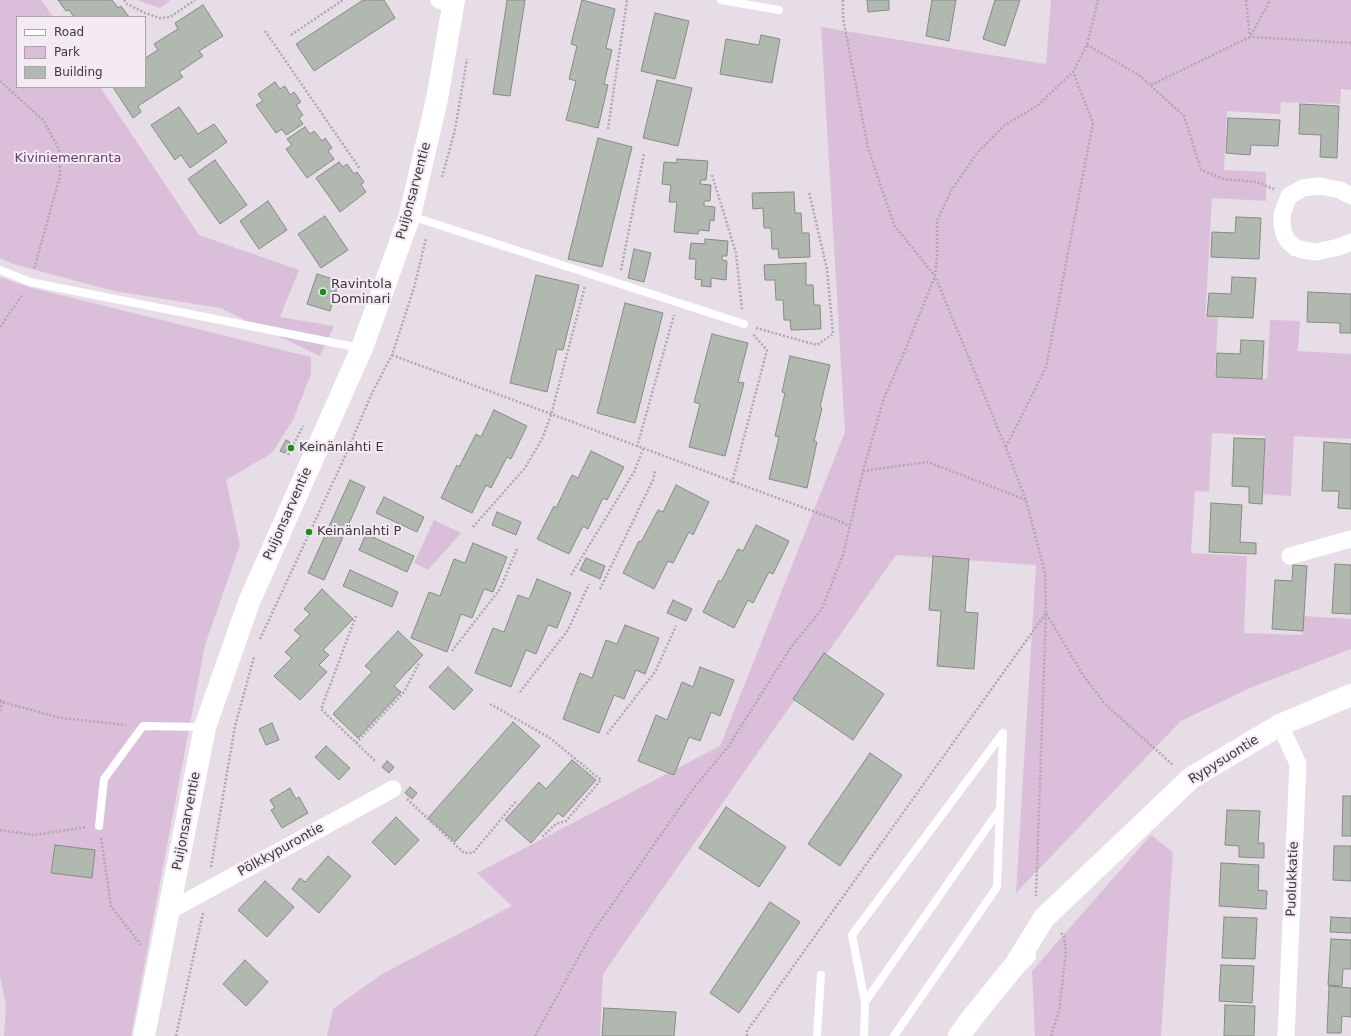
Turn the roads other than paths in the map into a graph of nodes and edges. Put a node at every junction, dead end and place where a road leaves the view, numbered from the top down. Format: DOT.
graph roads {
  1 [pos="721,0"];
  2 [pos="449,2"];
  3 [pos="779,10"];
  4 [pos="1351,196"];
  5 [pos="420,219"];
  6 [pos="1351,242"];
  7 [pos="0,270"];
  8 [pos="744,324"];
  9 [pos="362,348"];
  10 [pos="1351,539"];
  11 [pos="1290,556"];
  12 [pos="1351,695"];
  13 [pos="1280,725"];
  14 [pos="205,727"];
  15 [pos="399,794"];
  16 [pos="1000,809"];
  17 [pos="99,826"];
  18 [pos="169,911"];
  19 [pos="821,975"];
  20 [pos="865,1002"];
  21 [pos="144,1036"];
  22 [pos="817,1036"];
  23 [pos="864,1036"];
  24 [pos="894,1036"];
  25 [pos="959,1036"];
  26 [pos="1286,1036"];
  1 -- 3 [label="lane"];
  2 -- 5 [label="main road, Puijonsarventie"];
  4 -- 6 [label="street"];
  5 -- 8 [label="lane"];
  5 -- 9 [label="main road, Puijonsarventie"];
  7 -- 9 [label="lane"];
  9 -- 14 [label="main road, Puijonsarventie"];
  10 -- 11 [label="street"];
  12 -- 13 [label="main road, Rypysuontie"];
  13 -- 25 [label="main road, Rypysuontie"];
  13 -- 26 [label="street, Puolukkatie"];
  14 -- 17 [label="lane"];
  14 -- 18 [label="main road, Puijonsarventie"];
  15 -- 18 [label="street, Pölkkypurontie"];
  16 -- 20 [label="lane"];
  16 -- 20 [label="lane"];
  16 -- 24 [label="lane"];
  18 -- 21 [label="main road, Puijonsarventie"];
  19 -- 22 [label="lane"];
  20 -- 23 [label="lane"];
}
